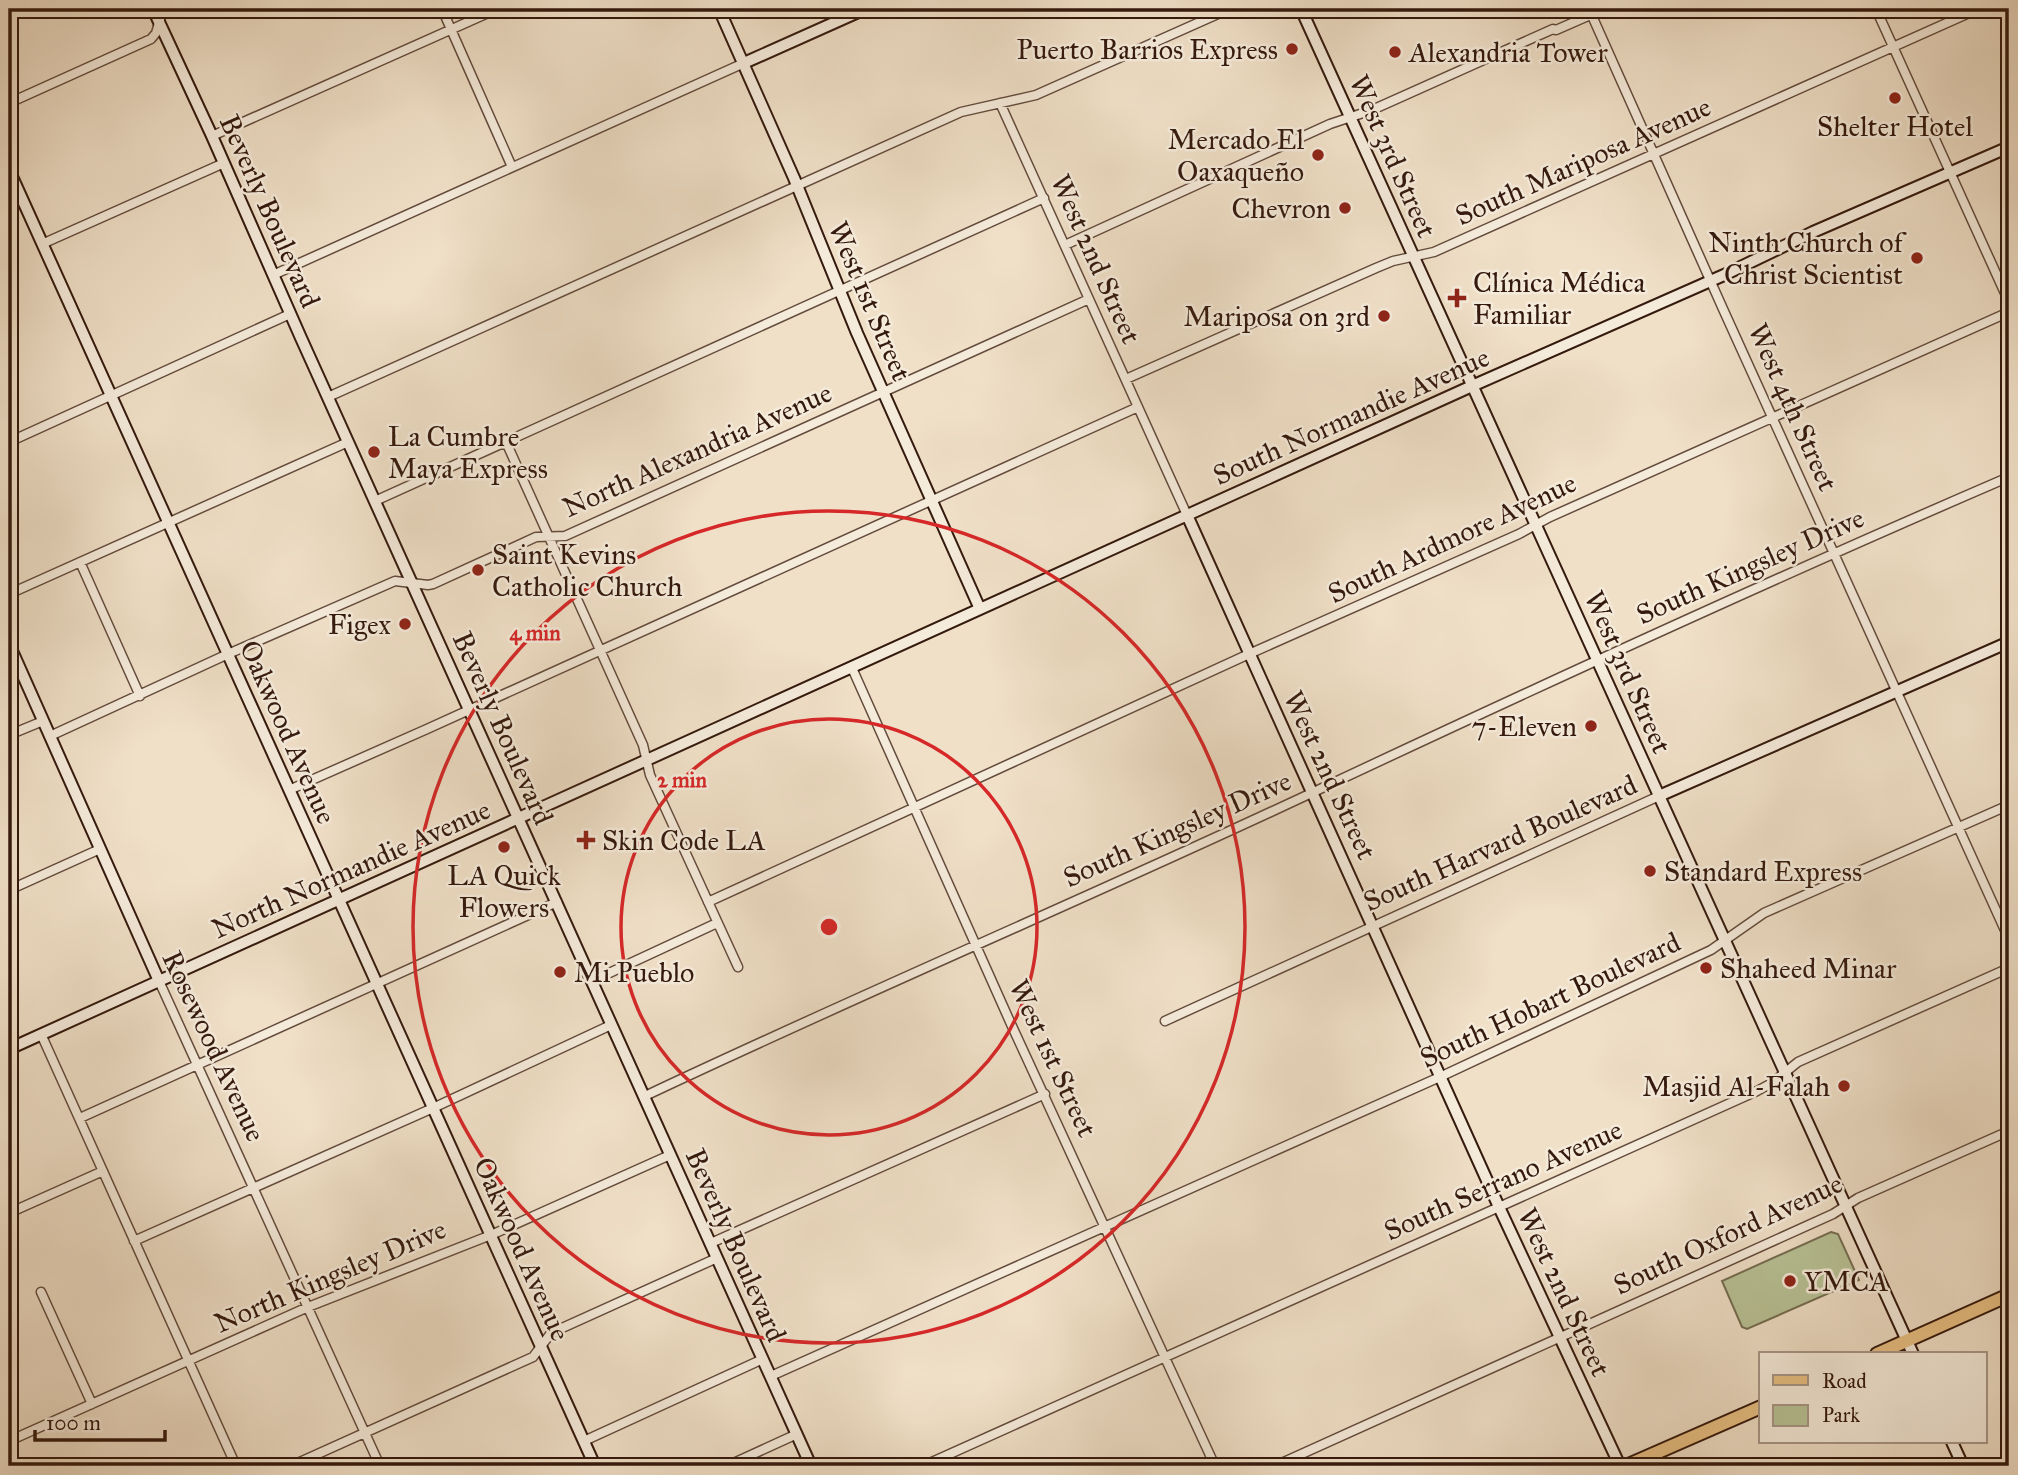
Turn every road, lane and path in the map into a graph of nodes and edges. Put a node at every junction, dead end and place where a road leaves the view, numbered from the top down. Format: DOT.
graph roads {
  1 [pos="153,9"];
  2 [pos="163,9"];
  3 [pos="442,9"];
  4 [pos="497,9"];
  5 [pos="719,9"];
  6 [pos="865,9"];
  7 [pos="1229,9"];
  8 [pos="1301,9"];
  9 [pos="1604,9"];
  10 [pos="1876,9"];
  11 [pos="1978,9"];
  12 [pos="1591,11"];
  13 [pos="159,22"];
  14 [pos="451,29"];
  15 [pos="1893,47"];
  16 [pos="744,64"];
  17 [pos="9,103"];
  18 [pos="1000,103"];
  19 [pos="1350,118"];
  20 [pos="212,136"];
  21 [pos="2009,147"];
  22 [pos="1655,154"];
  23 [pos="224,163"];
  24 [pos="512,167"];
  25 [pos="9,170"];
  26 [pos="1951,174"];
  27 [pos="797,186"];
  28 [pos="1044,198"];
  29 [pos="42,244"];
  30 [pos="1065,246"];
  31 [pos="1414,257"];
  32 [pos="273,275"];
  33 [pos="1711,280"];
  34 [pos="839,290"];
  35 [pos="1089,299"];
  36 [pos="2009,302"];
  37 [pos="2009,312"];
  38 [pos="290,314"];
  39 [pos="1126,379"];
  40 [pos="1472,386"];
  41 [pos="883,392"];
  42 [pos="111,394"];
  43 [pos="328,397"];
  44 [pos="1138,407"];
  45 [pos="1773,418"];
  46 [pos="9,442"];
  47 [pos="348,442"];
  48 [pos="506,442"];
  49 [pos="2009,477"];
  50 [pos="932,500"];
  51 [pos="375,501"];
  52 [pos="1187,515"];
  53 [pos="168,522"];
  54 [pos="1536,525"];
  55 [pos="548,536"];
  56 [pos="1834,553"];
  57 [pos="80,562"];
  58 [pos="412,583"];
  59 [pos="9,594"];
  60 [pos="981,609"];
  61 [pos="2009,642"];
  62 [pos="9,644"];
  63 [pos="601,650"];
  64 [pos="228,654"];
  65 [pos="1249,654"];
  66 [pos="1597,660"];
  67 [pos="852,668"];
  68 [pos="1897,691"];
  69 [pos="140,696"];
  70 [pos="470,710"];
  71 [pos="43,721"];
  72 [pos="9,736"];
  73 [pos="50,736"];
  74 [pos="647,759"];
  75 [pos="289,790"];
  76 [pos="1313,792"];
  77 [pos="1659,796"];
  78 [pos="2009,805"];
  79 [pos="915,807"];
  80 [pos="518,818"];
  81 [pos="1959,828"];
  82 [pos="100,849"];
  83 [pos="9,890"];
  84 [pos="339,899"];
  85 [pos="556,902"];
  86 [pos="708,902"];
  87 [pos="717,923"];
  88 [pos="1374,925"];
  89 [pos="2009,939"];
  90 [pos="1724,940"];
  91 [pos="976,945"];
  92 [pos="738,967"];
  93 [pos="2009,968"];
  94 [pos="159,981"];
  95 [pos="592,981"];
  96 [pos="377,983"];
  97 [pos="1165,1021"];
  98 [pos="611,1025"];
  99 [pos="41,1034"];
  100 [pos="9,1049"];
  101 [pos="198,1065"];
  102 [pos="1784,1072"];
  103 [pos="1442,1076"];
  104 [pos="1045,1094"];
  105 [pos="645,1096"];
  106 [pos="433,1108"];
  107 [pos="80,1118"];
  108 [pos="2009,1131"];
  109 [pos="670,1155"];
  110 [pos="103,1171"];
  111 [pos="254,1188"];
  112 [pos="1846,1205"];
  113 [pos="1499,1207"];
  114 [pos="9,1213"];
  115 [pos="1105,1226"];
  116 [pos="491,1235"];
  117 [pos="134,1241"];
  118 [pos="711,1243"];
  119 [pos="717,1258"];
  120 [pos="41,1292"];
  121 [pos="2009,1295"];
  122 [pos="308,1307"];
  123 [pos="1560,1337"];
  124 [pos="1907,1340"];
  125 [pos="541,1346"];
  126 [pos="1881,1352"];
  127 [pos="1912,1352"];
  128 [pos="1164,1356"];
  129 [pos="763,1359"];
  130 [pos="188,1361"];
  131 [pos="771,1376"];
  132 [pos="92,1404"];
  133 [pos="1759,1408"];
  134 [pos="365,1433"];
  135 [pos="797,1434"];
  136 [pos="9,1441"];
  137 [pos="584,1441"];
  138 [pos="1953,1444"];
  139 [pos="2009,1460"];
  140 [pos="236,1466"];
  141 [pos="291,1466"];
  142 [pos="380,1466"];
  143 [pos="595,1466"];
  144 [pos="727,1466"];
  145 [pos="811,1466"];
  146 [pos="923,1466"];
  147 [pos="1215,1466"];
  148 [pos="1275,1466"];
  149 [pos="1620,1466"];
  150 [pos="1626,1466"];
  151 [pos="1963,1466"];
  152 [pos="1995,1466"];
  1 -- 13 [label="main road, Beverly Boulevard"];
  2 -- 13 [label="street"];
  3 -- 14 [label="street"];
  4 -- 14 [label="street"];
  5 -- 16 [label="main road, West 1st Street"];
  6 -- 16 [label="main road"];
  7 -- 18 [label="street"];
  8 -- 19 [label="main road, West 3rd Street"];
  9 -- 12 [label="street"];
  10 -- 15 [label="street"];
  11 -- 15 [label="street, South Mariposa Avenue"];
  12 -- 19 [label="street"];
  12 -- 22 [label="street, West 4th Street"];
  13 -- 17 [label="street"];
  13 -- 20 [label="main road, Beverly Boulevard"];
  14 -- 20 [label="street"];
  14 -- 24 [label="street"];
  15 -- 22 [label="street, South Mariposa Avenue"];
  15 -- 26 [label="street"];
  16 -- 24 [label="street"];
  16 -- 27 [label="main road, West 1st Street"];
  18 -- 27 [label="street"];
  18 -- 28 [label="street, West 2nd Street"];
  19 -- 30 [label="street"];
  19 -- 31 [label="main road, West 3rd Street"];
  20 -- 23 [label="main road, Beverly Boulevard"];
  21 -- 26 [label="main road, South Normandie Avenue"];
  22 -- 31 [label="street, South Mariposa Avenue"];
  22 -- 33 [label="street, West 4th Street"];
  23 -- 29 [label="street"];
  23 -- 32 [label="main road, Beverly Boulevard"];
  24 -- 32 [label="street"];
  25 -- 29 [label="main road, Oakwood Avenue"];
  26 -- 33 [label="main road, South Normandie Avenue"];
  26 -- 36 [label="street"];
  27 -- 34 [label="main road, West 1st Street"];
  27 -- 43 [label="street"];
  28 -- 30 [label="street, West 2nd Street"];
  28 -- 34 [label="street"];
  29 -- 42 [label="main road, Oakwood Avenue"];
  30 -- 35 [label="street, West 2nd Street"];
  31 -- 39 [label="street, South Mariposa Avenue"];
  31 -- 40 [label="main road, West 3rd Street"];
  32 -- 38 [label="main road, Beverly Boulevard"];
  33 -- 40 [label="main road, South Normandie Avenue"];
  33 -- 45 [label="street, West 4th Street"];
  34 -- 41 [label="main road, West 1st Street"];
  34 -- 48 [label="street"];
  35 -- 39 [label="street, West 2nd Street"];
  35 -- 41 [label="street, North Alexandria Avenue"];
  37 -- 45 [label="street, South Ardmore Avenue"];
  38 -- 42 [label="street"];
  38 -- 43 [label="main road, Beverly Boulevard"];
  39 -- 44 [label="street, West 2nd Street"];
  40 -- 52 [label="main road, South Normandie Avenue"];
  40 -- 54 [label="main road, West 3rd Street"];
  41 -- 50 [label="main road, West 1st Street"];
  41 -- 55 [label="street, North Alexandria Avenue"];
  42 -- 46 [label="street"];
  42 -- 53 [label="main road, Oakwood Avenue"];
  43 -- 47 [label="main road, Beverly Boulevard"];
  44 -- 50 [label="street"];
  44 -- 52 [label="street, West 2nd Street"];
  45 -- 54 [label="street, South Ardmore Avenue"];
  45 -- 56 [label="street, West 4th Street"];
  47 -- 51 [label="main road, Beverly Boulevard"];
  47 -- 53 [label="street"];
  48 -- 51 [label="street"];
  48 -- 55 [label="street"];
  49 -- 56 [label="street, South Kingsley Drive"];
  50 -- 60 [label="main road, West 1st Street"];
  50 -- 63 [label="street"];
  51 -- 58 [label="main road, Beverly Boulevard"];
  52 -- 60 [label="main road, South Normandie Avenue"];
  52 -- 65 [label="main road, West 2nd Street"];
  53 -- 57 [label="street"];
  53 -- 64 [label="main road, Oakwood Avenue"];
  54 -- 65 [label="street, South Ardmore Avenue"];
  54 -- 66 [label="main road, West 3rd Street"];
  55 -- 58 [label="street, North Alexandria Avenue"];
  55 -- 63 [label="street"];
  56 -- 66 [label="street, South Kingsley Drive"];
  56 -- 68 [label="street, West 4th Street"];
  57 -- 59 [label="street"];
  57 -- 69 [label="street"];
  58 -- 64 [label="street, North Alexandria Avenue"];
  58 -- 70 [label="main road, Beverly Boulevard"];
  60 -- 67 [label="main road, North Normandie Avenue"];
  61 -- 68 [label="main road, South Harvard Boulevard"];
  62 -- 71 [label="main road, Rosewood Avenue"];
  63 -- 70 [label="street"];
  63 -- 74 [label="street"];
  64 -- 69 [label="street, North Alexandria Avenue"];
  64 -- 75 [label="main road, Oakwood Avenue"];
  65 -- 76 [label="main road, West 2nd Street"];
  65 -- 79 [label="street, South Ardmore Avenue"];
  66 -- 76 [label="street, South Kingsley Drive"];
  66 -- 77 [label="main road, West 3rd Street"];
  67 -- 74 [label="main road, North Normandie Avenue"];
  67 -- 79 [label="street, West 1st Street"];
  68 -- 77 [label="main road, South Harvard Boulevard"];
  68 -- 81 [label="street, West 4th Street"];
  69 -- 73 [label="street, North Alexandria Avenue"];
  70 -- 75 [label="street"];
  70 -- 80 [label="main road, Beverly Boulevard"];
  71 -- 72 [label="street"];
  71 -- 73 [label="main road, Rosewood Avenue"];
  73 -- 82 [label="main road, Rosewood Avenue"];
  74 -- 80 [label="main road, North Normandie Avenue"];
  74 -- 86 [label="street"];
  75 -- 84 [label="main road, Oakwood Avenue"];
  76 -- 88 [label="main road, West 2nd Street"];
  76 -- 91 [label="street, South Kingsley Drive"];
  77 -- 88 [label="street, South Harvard Boulevard"];
  77 -- 90 [label="main road, West 3rd Street"];
  78 -- 81 [label="street, South Hobart Boulevard"];
  79 -- 86 [label="street, South Ardmore Avenue"];
  79 -- 91 [label="street, West 1st Street"];
  80 -- 84 [label="main road, North Normandie Avenue"];
  80 -- 85 [label="main road, Beverly Boulevard"];
  81 -- 89 [label="street, West 4th Street"];
  81 -- 90 [label="street, South Hobart Boulevard"];
  82 -- 83 [label="street"];
  82 -- 94 [label="main road, Rosewood Avenue"];
  84 -- 94 [label="main road, North Normandie Avenue"];
  84 -- 96 [label="main road, Oakwood Avenue"];
  85 -- 95 [label="main road, Beverly Boulevard"];
  85 -- 96 [label="street"];
  86 -- 87 [label="street"];
  87 -- 92 [label="street"];
  87 -- 95 [label="street"];
  88 -- 97 [label="street, South Harvard Boulevard"];
  88 -- 103 [label="main road, West 2nd Street"];
  90 -- 102 [label="main road, West 3rd Street"];
  90 -- 103 [label="street, South Hobart Boulevard"];
  91 -- 104 [label="street, West 1st Street"];
  91 -- 105 [label="street"];
  93 -- 102 [label="street, South Serrano Avenue"];
  94 -- 99 [label="main road, North Normandie Avenue"];
  94 -- 101 [label="street, Rosewood Avenue"];
  95 -- 98 [label="main road, Beverly Boulevard"];
  96 -- 101 [label="street"];
  96 -- 106 [label="main road, Oakwood Avenue"];
  98 -- 105 [label="main road, Beverly Boulevard"];
  98 -- 106 [label="street"];
  99 -- 100 [label="main road, North Normandie Avenue"];
  99 -- 107 [label="street"];
  101 -- 107 [label="street"];
  101 -- 111 [label="street, Rosewood Avenue"];
  102 -- 112 [label="main road, West 3rd Street"];
  102 -- 113 [label="street, South Serrano Avenue"];
  103 -- 113 [label="main road, West 2nd Street"];
  103 -- 115 [label="street, South Hobart Boulevard"];
  104 -- 115 [label="street, West 1st Street"];
  104 -- 118 [label="street"];
  105 -- 109 [label="main road, Beverly Boulevard"];
  106 -- 111 [label="street"];
  106 -- 116 [label="main road, Oakwood Avenue"];
  107 -- 110 [label="street"];
  108 -- 112 [label="street, South Oxford Avenue"];
  109 -- 116 [label="street, North Kingsley Drive"];
  109 -- 118 [label="main road, Beverly Boulevard"];
  110 -- 114 [label="street"];
  110 -- 117 [label="street"];
  111 -- 117 [label="street"];
  111 -- 122 [label="street, Rosewood Avenue"];
  112 -- 123 [label="street, South Oxford Avenue"];
  112 -- 124 [label="main road, West 3rd Street"];
  113 -- 123 [label="main road, West 2nd Street"];
  113 -- 128 [label="street, South Serrano Avenue"];
  115 -- 128 [label="street, West 1st Street"];
  115 -- 131 [label="street, South Hobart Boulevard"];
  116 -- 122 [label="street, North Kingsley Drive"];
  116 -- 125 [label="main road, Oakwood Avenue"];
  117 -- 130 [label="street"];
  118 -- 119 [label="main road, Beverly Boulevard"];
  119 -- 125 [label="street"];
  119 -- 129 [label="main road, Beverly Boulevard"];
  120 -- 132 [label="street"];
  121 -- 124 [label="main road"];
  122 -- 130 [label="street, North Kingsley Drive"];
  122 -- 134 [label="street, Rosewood Avenue"];
  123 -- 148 [label="street, South Oxford Avenue"];
  123 -- 149 [label="main road, West 2nd Street"];
  124 -- 126 [label="main road"];
  124 -- 127 [label="main road, West 3rd Street"];
  125 -- 134 [label="street"];
  125 -- 137 [label="main road, Oakwood Avenue"];
  128 -- 146 [label="street, South Serrano Avenue"];
  128 -- 147 [label="street, West 1st Street"];
  129 -- 131 [label="main road, Beverly Boulevard"];
  129 -- 137 [label="street"];
  130 -- 132 [label="street, North Kingsley Drive"];
  130 -- 140 [label="street"];
  131 -- 135 [label="main road, Beverly Boulevard"];
  132 -- 136 [label="street, North Kingsley Drive"];
  133 -- 150 [label="main road"];
  134 -- 141 [label="street"];
  134 -- 142 [label="street, Rosewood Avenue"];
  135 -- 144 [label="street"];
  135 -- 145 [label="main road, Beverly Boulevard"];
  137 -- 143 [label="main road, Oakwood Avenue"];
  138 -- 151 [label="main road"];
  139 -- 152 [label="street"];
}
